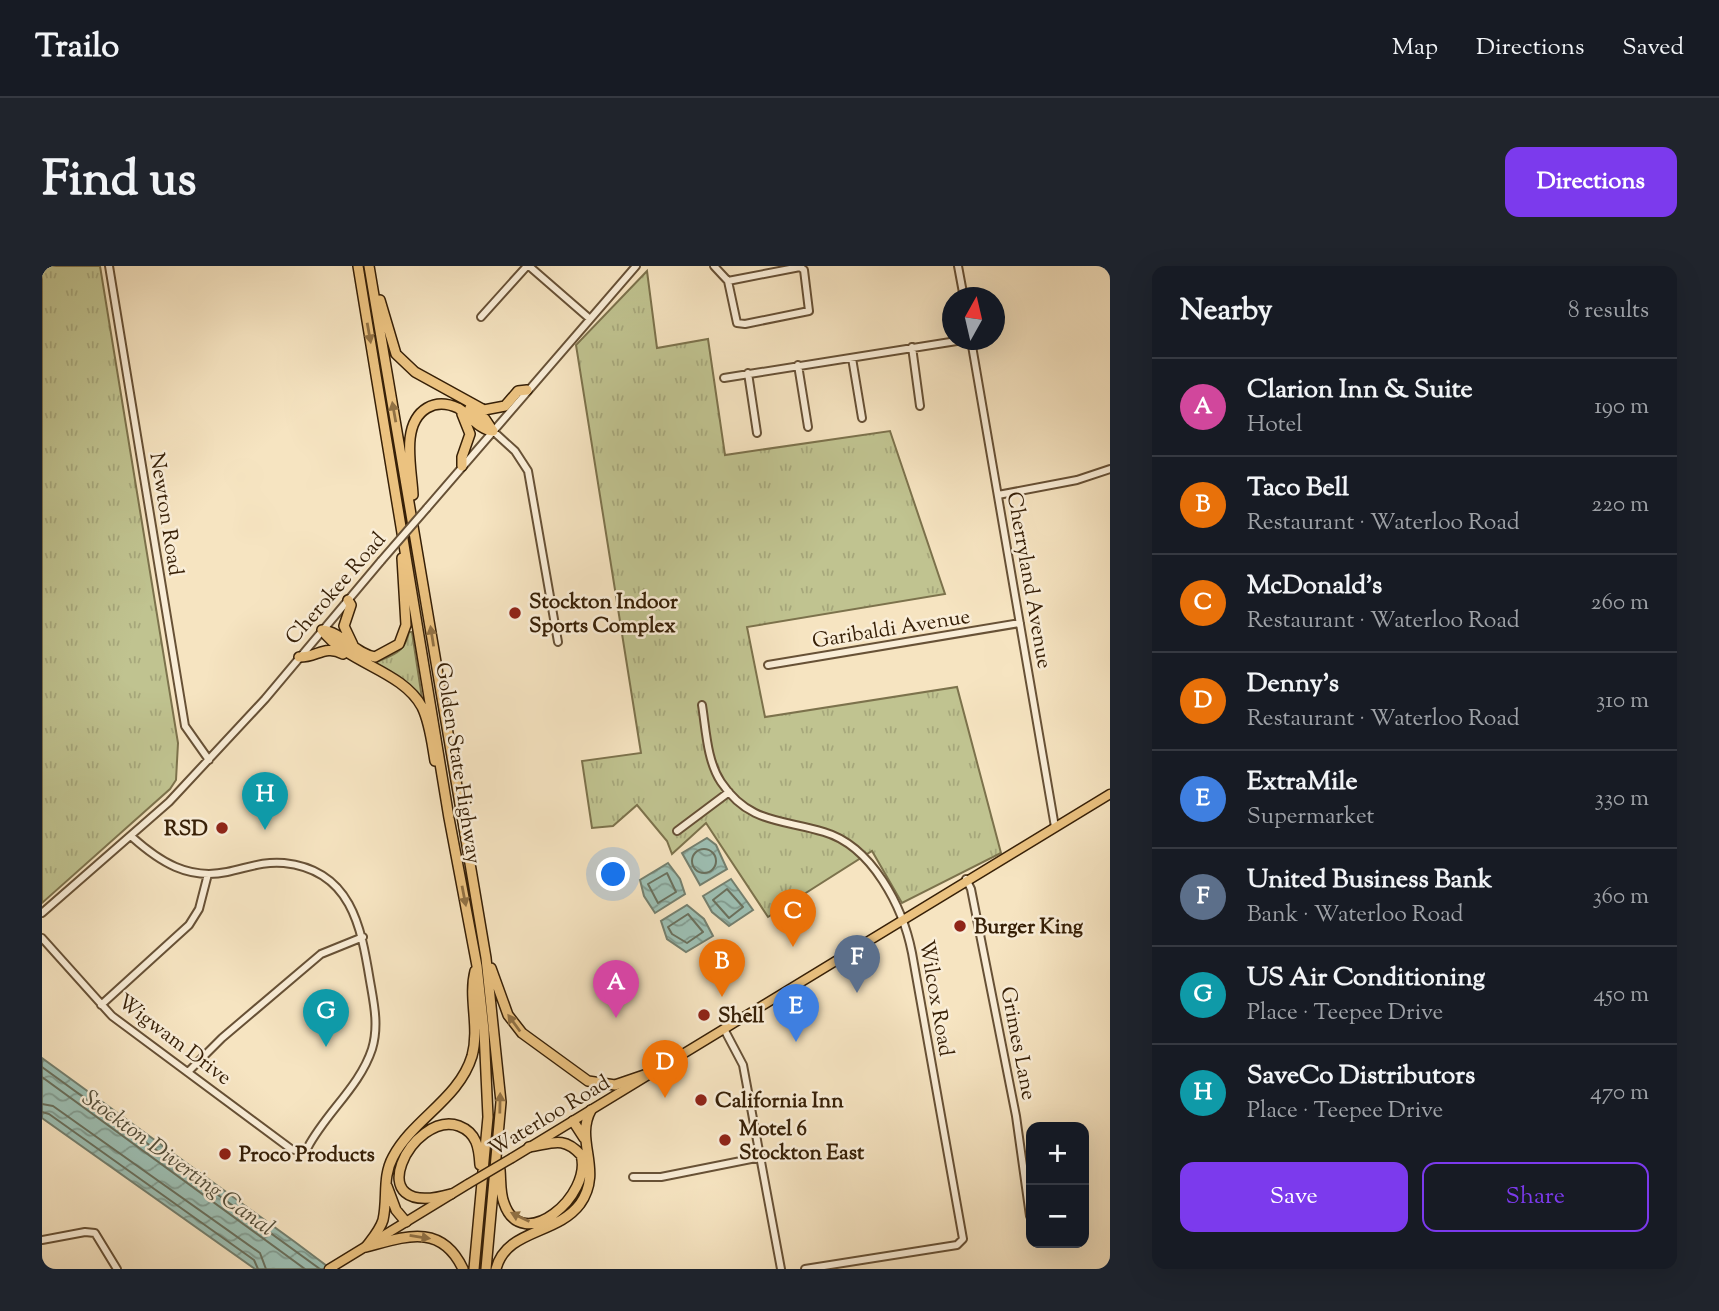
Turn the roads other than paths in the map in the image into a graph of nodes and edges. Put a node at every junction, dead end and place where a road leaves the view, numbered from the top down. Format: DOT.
graph roads {
  1 [pos="108,266"];
  2 [pos="358,266"];
  3 [pos="369,266"];
  4 [pos="528,266"];
  5 [pos="636,266"];
  6 [pos="714,266"];
  7 [pos="958,266"];
  8 [pos="728,281"];
  9 [pos="962,287"];
  10 [pos="374,293"];
  11 [pos="481,317"];
  12 [pos="590,319"];
  13 [pos="942,343"];
  14 [pos="912,347"];
  15 [pos="973,350"];
  16 [pos="852,358"];
  17 [pos="798,365"];
  18 [pos="748,373"];
  19 [pos="724,378"];
  20 [pos="527,390"];
  21 [pos="463,406"];
  22 [pos="920,406"];
  23 [pos="862,418"];
  24 [pos="808,427"];
  25 [pos="493,431"];
  26 [pos="757,433"];
  27 [pos="462,466"];
  28 [pos="1110,469"];
  29 [pos="998,495"];
  30 [pos="411,510"];
  31 [pos="403,536"];
  32 [pos="348,600"];
  33 [pos="1020,623"];
  34 [pos="322,630"];
  35 [pos="558,642"];
  36 [pos="354,653"];
  37 [pos="299,657"];
  38 [pos="768,666"];
  39 [pos="702,705"];
  40 [pos="209,760"];
  41 [pos="442,771"];
  42 [pos="729,792"];
  43 [pos="1110,794"];
  44 [pos="1055,827"];
  45 [pos="677,831"];
  46 [pos="132,837"];
  47 [pos="208,874"];
  48 [pos="966,879"];
  49 [pos="42,913"];
  50 [pos="902,919"];
  51 [pos="363,937"];
  52 [pos="42,938"];
  53 [pos="486,958"];
  54 [pos="477,965"];
  55 [pos="101,1005"];
  56 [pos="724,1029"];
  57 [pos="656,1071"];
  58 [pos="188,1072"];
  59 [pos="591,1110"];
  60 [pos="573,1121"];
  61 [pos="499,1143"];
  62 [pos="587,1143"];
  63 [pos="529,1147"];
  64 [pos="761,1157"];
  65 [pos="633,1177"];
  66 [pos="386,1185"];
  67 [pos="1026,1187"];
  68 [pos="482,1190"];
  69 [pos="452,1194"];
  70 [pos="406,1222"];
  71 [pos="42,1240"];
  72 [pos="366,1247"];
  73 [pos="332,1268"];
  74 [pos="117,1269"];
  75 [pos="463,1269"];
  76 [pos="474,1269"];
  77 [pos="486,1269"];
  78 [pos="496,1269"];
  79 [pos="781,1269"];
  80 [pos="805,1269"];
  1 -- 40 [label="street, Newton Road"];
  2 -- 31 [label="highway, Golden State Highway, one-way"];
  3 -- 10 [label="highway, Golden State Highway"];
  4 -- 11 [label="street"];
  4 -- 12 [label="street"];
  5 -- 12 [label="street, Cherokee Road"];
  6 -- 8 [label="street"];
  7 -- 9 [label="street"];
  8 -- 8 [label="street"];
  10 -- 21 [label="highway"];
  30 -- 10 [label="highway, Golden State Highway, one-way"];
  12 -- 20 [label="street, Cherokee Road"];
  13 -- 14 [label="street"];
  14 -- 16 [label="street"];
  14 -- 22 [label="street"];
  15 -- 29 [label="street, Cherryland Avenue"];
  16 -- 17 [label="street"];
  16 -- 23 [label="street"];
  17 -- 18 [label="street"];
  17 -- 24 [label="street"];
  18 -- 19 [label="street"];
  18 -- 26 [label="street"];
  20 -- 21 [label="highway"];
  20 -- 25 [label="street, Cherokee Road"];
  21 -- 25 [label="highway"];
  21 -- 27 [label="highway"];
  21 -- 30 [label="highway"];
  25 -- 27 [label="street, Cherokee Road"];
  25 -- 35 [label="street"];
  27 -- 32 [label="street, Cherokee Road, bridge"];
  28 -- 29 [label="street"];
  29 -- 33 [label="street, Cherryland Avenue"];
  53 -- 30 [label="highway, Golden State Highway, one-way"];
  31 -- 36 [label="highway"];
  31 -- 41 [label="highway, Golden State Highway"];
  32 -- 34 [label="street, Cherokee Road"];
  32 -- 36 [label="highway"];
  33 -- 38 [label="street, Garibaldi Avenue"];
  33 -- 44 [label="street, Cherryland Avenue"];
  34 -- 36 [label="highway"];
  34 -- 37 [label="street, Cherokee Road"];
  36 -- 37 [label="highway"];
  36 -- 41 [label="highway"];
  37 -- 40 [label="street, Cherokee Road"];
  39 -- 42 [label="street, Wilcox Road"];
  40 -- 46 [label="street, Cherokee Road"];
  41 -- 54 [label="highway, Golden State Highway, one-way"];
  42 -- 45 [label="street"];
  42 -- 50 [label="street, Wilcox Road"];
  43 -- 44 [label="main road, Waterloo Road"];
  44 -- 48 [label="main road, Waterloo Road"];
  46 -- 47 [label="street"];
  46 -- 49 [label="street, Cherokee Road"];
  47 -- 51 [label="street"];
  47 -- 55 [label="street"];
  48 -- 50 [label="main road, Waterloo Road"];
  48 -- 67 [label="street, Grimes Lane"];
  50 -- 56 [label="main road, Waterloo Road"];
  50 -- 80 [label="street, Wilcox Road"];
  51 -- 58 [label="street"];
  51 -- 58 [label="street, Wigwam Drive"];
  52 -- 55 [label="street, Wigwam Drive"];
  57 -- 53 [label="highway, one-way"];
  61 -- 53 [label="highway, Golden State Highway, one-way"];
  54 -- 66 [label="highway"];
  54 -- 68 [label="highway, Golden State Highway"];
  55 -- 58 [label="street, Wigwam Drive"];
  56 -- 57 [label="main road, Waterloo Road"];
  56 -- 64 [label="street"];
  57 -- 59 [label="main road, Waterloo Road"];
  59 -- 60 [label="main road, Waterloo Road"];
  59 -- 62 [label="highway"];
  60 -- 62 [label="highway"];
  60 -- 63 [label="main road, Waterloo Road"];
  63 -- 61 [label="highway, one-way"];
  61 -- 77 [label="highway, Golden State Highway"];
  62 -- 78 [label="highway"];
  63 -- 69 [label="main road, Waterloo Road, bridge"];
  64 -- 65 [label="street"];
  64 -- 79 [label="street"];
  66 -- 70 [label="highway"];
  66 -- 72 [label="highway"];
  68 -- 69 [label="highway"];
  68 -- 76 [label="highway, Golden State Highway"];
  69 -- 70 [label="main road, Waterloo Road"];
  70 -- 72 [label="main road, Waterloo Road"];
  71 -- 74 [label="street"];
  72 -- 73 [label="main road, Waterloo Road"];
  72 -- 75 [label="highway, one-way"];
}
